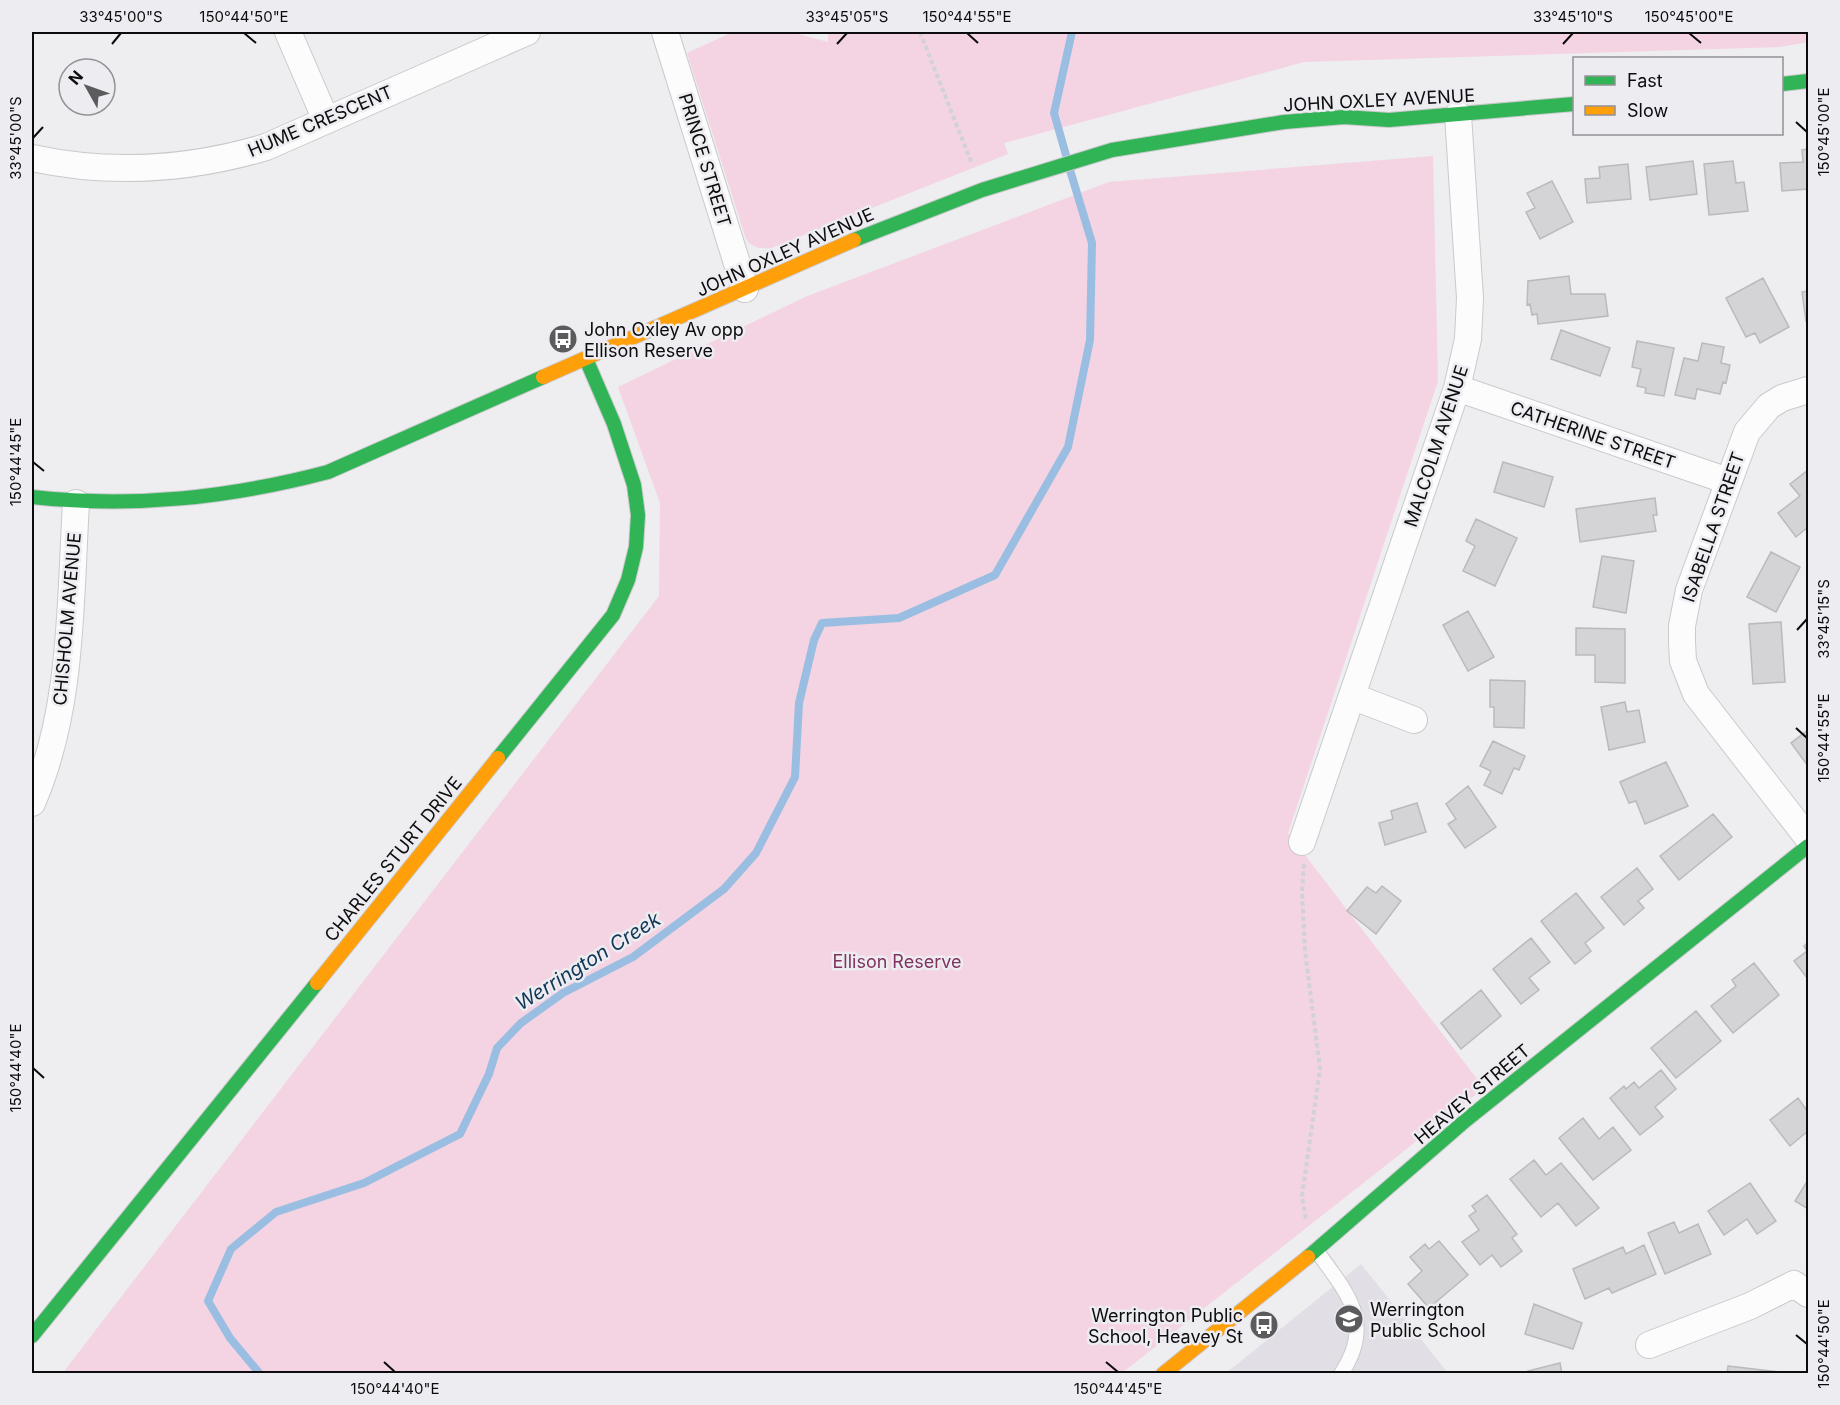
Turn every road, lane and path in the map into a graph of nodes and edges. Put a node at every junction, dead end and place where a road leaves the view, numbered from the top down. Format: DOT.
graph roads {
  1 [pos="288,32"];
  2 [pos="527,32"];
  3 [pos="665,32"];
  4 [pos="920,32"];
  5 [pos="1809,81"];
  6 [pos="1783,84"];
  7 [pos="1573,104"];
  8 [pos="1458,115"];
  9 [pos="326,120"];
  10 [pos="32,158"];
  11 [pos="982,190"];
  12 [pos="745,289"];
  13 [pos="586,359"];
  14 [pos="1457,388"];
  15 [pos="1809,390"];
  16 [pos="1728,481"];
  17 [pos="32,497"];
  18 [pos="76,503"];
  19 [pos="1354,697"];
  20 [pos="1414,720"];
  21 [pos="32,803"];
  22 [pos="1809,838"];
  23 [pos="1302,842"];
  24 [pos="1809,846"];
  25 [pos="1306,1220"];
  26 [pos="1316,1250"];
  27 [pos="1809,1294"];
  28 [pos="32,1336"];
  29 [pos="1649,1345"];
  30 [pos="1168,1372"];
  31 [pos="1341,1374"];
  1 -- 9 [label="street"];
  2 -- 9 [label="street, HUME CRESCENT"];
  3 -- 12 [label="street, PRINCE STREET"];
  4 -- 11 [label="path"];
  5 -- 6 [label="street"];
  7 -- 8 [label="street, JOHN OXLEY AVENUE"];
  8 -- 11 [label="street, JOHN OXLEY AVENUE"];
  8 -- 14 [label="street, MALCOLM AVENUE"];
  9 -- 10 [label="street, HUME CRESCENT"];
  11 -- 12 [label="street, JOHN OXLEY AVENUE"];
  12 -- 13 [label="street, JOHN OXLEY AVENUE"];
  13 -- 18 [label="street, JOHN OXLEY AVENUE"];
  13 -- 28 [label="street, CHARLES STURT DRIVE"];
  14 -- 16 [label="street, CATHERINE STREET"];
  14 -- 19 [label="street, MALCOLM AVENUE"];
  15 -- 16 [label="street, ISABELLA STREET"];
  16 -- 22 [label="street, ISABELLA STREET"];
  17 -- 18 [label="street, JOHN OXLEY AVENUE"];
  18 -- 21 [label="street, CHISHOLM AVENUE"];
  19 -- 20 [label="street"];
  19 -- 23 [label="street, MALCOLM AVENUE"];
  23 -- 25 [label="path"];
  24 -- 26 [label="street, HEAVEY STREET"];
  26 -- 30 [label="street, HEAVEY STREET"];
  26 -- 31 [label="lane"];
  27 -- 29 [label="street"];
}
